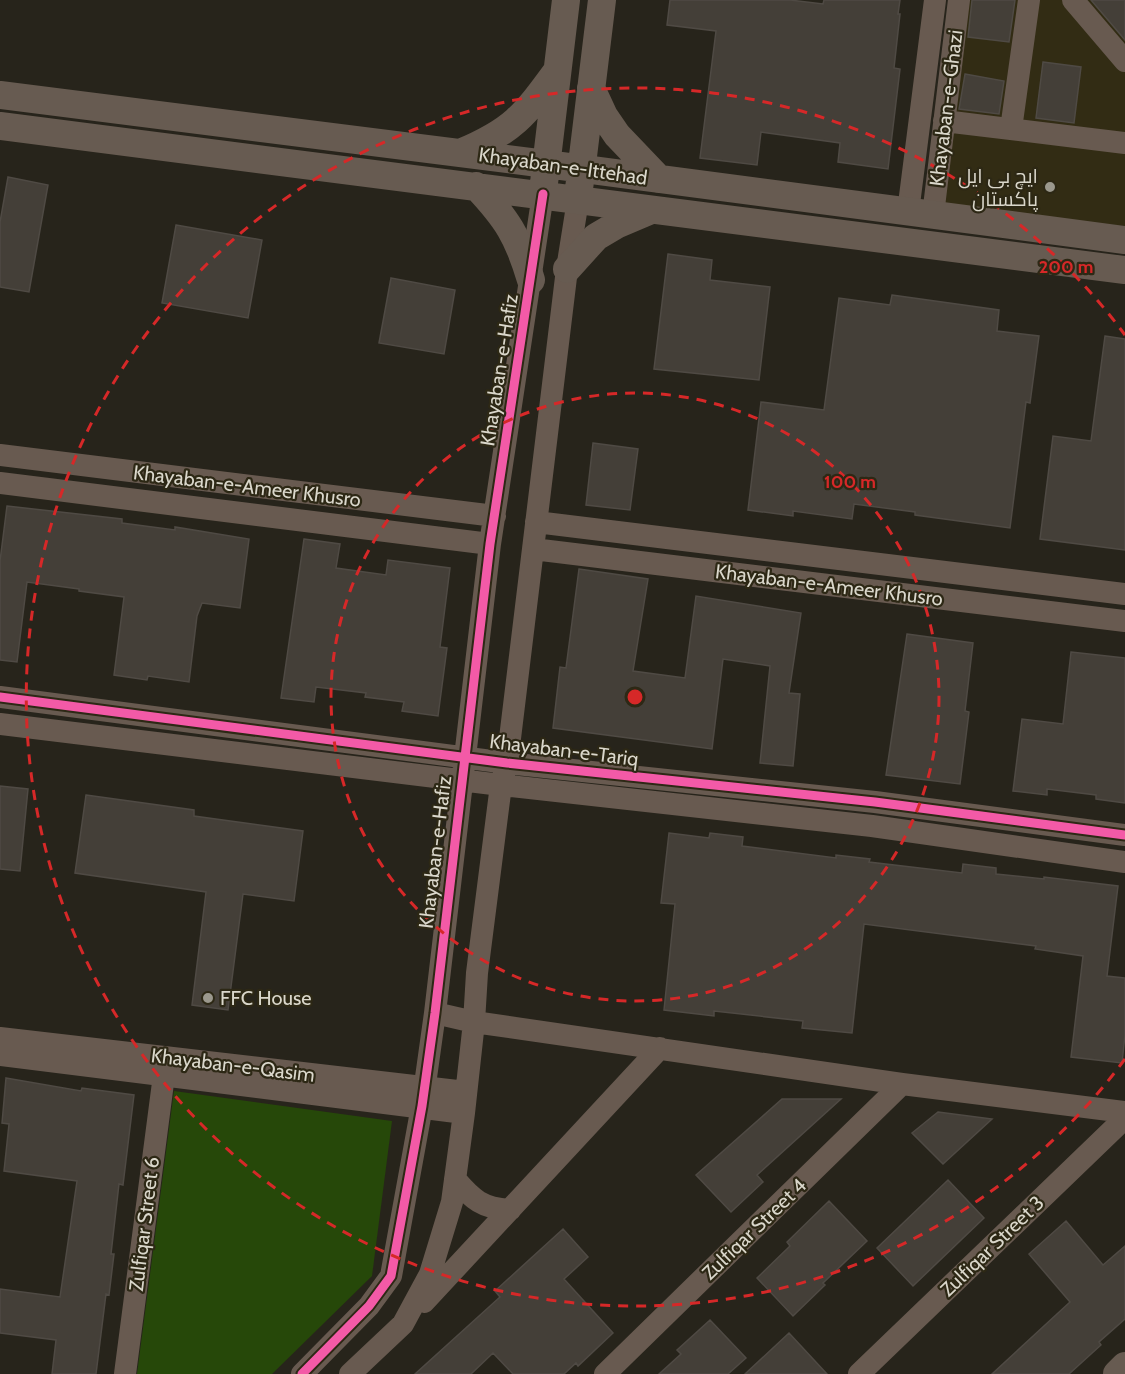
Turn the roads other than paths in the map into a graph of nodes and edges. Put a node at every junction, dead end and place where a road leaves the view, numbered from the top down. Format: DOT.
graph roads {
  1 [pos="566,0"];
  2 [pos="602,0"];
  3 [pos="935,0"];
  4 [pos="959,0"];
  5 [pos="1029,0"];
  6 [pos="1073,0"];
  7 [pos="1125,61"];
  8 [pos="558,70"];
  9 [pos="591,88"];
  10 [pos="0,95"];
  11 [pos="944,121"];
  12 [pos="0,126"];
  13 [pos="1011,129"];
  14 [pos="1125,143"];
  15 [pos="460,153"];
  16 [pos="546,164"];
  17 [pos="582,169"];
  18 [pos="659,179"];
  19 [pos="476,186"];
  20 [pos="543,194"];
  21 [pos="578,200"];
  22 [pos="653,209"];
  23 [pos="921,214"];
  24 [pos="1125,240"];
  25 [pos="567,269"];
  26 [pos="1125,270"];
  27 [pos="531,280"];
  28 [pos="0,455"];
  29 [pos="0,483"];
  30 [pos="495,516"];
  31 [pos="536,522"];
  32 [pos="490,544"];
  33 [pos="533,549"];
  34 [pos="1009,580"];
  35 [pos="1125,594"];
  36 [pos="1005,606"];
  37 [pos="1125,621"];
  38 [pos="0,697"];
  39 [pos="0,724"];
  40 [pos="464,756"];
  41 [pos="507,763"];
  42 [pos="462,780"];
  43 [pos="501,785"];
  44 [pos="827,797"];
  45 [pos="875,802"];
  46 [pos="827,821"];
  47 [pos="872,826"];
  48 [pos="1125,835"];
  49 [pos="1125,862"];
  50 [pos="435,1013"];
  51 [pos="474,1022"];
  52 [pos="0,1038"];
  53 [pos="660,1048"];
  54 [pos="0,1055"];
  55 [pos="164,1075"];
  56 [pos="902,1084"];
  57 [pos="423,1096"];
  58 [pos="465,1102"];
  59 [pos="1125,1112"];
  60 [pos="1125,1118"];
  61 [pos="455,1179"];
  62 [pos="510,1210"];
  63 [pos="403,1324"];
  64 [pos="1125,1366"];
  65 [pos="125,1374"];
  66 [pos="302,1374"];
  67 [pos="350,1374"];
  68 [pos="605,1374"];
  69 [pos="859,1374"];
  70 [pos="1117,1374"];
  1 -- 8 [label="main road, Khayaban-e-Hafiz"];
  2 -- 9 [label="main road"];
  3 -- 23 [label="street, Khayaban-e-Ghazi"];
  4 -- 11 [label="street, Khayaban-e-Ghazi"];
  5 -- 13 [label="street"];
  6 -- 7 [label="street"];
  8 -- 15 [label="main road"];
  8 -- 16 [label="main road, Khayaban-e-Hafiz"];
  9 -- 17 [label="main road"];
  9 -- 18 [label="main road"];
  10 -- 15 [label="main road, Khayaban-e-Ittehad"];
  11 -- 13 [label="street"];
  11 -- 23 [label="street, Khayaban-e-Ghazi"];
  12 -- 19 [label="main road, Khayaban-e-Ittehad"];
  13 -- 14 [label="street"];
  15 -- 16 [label="main road, Khayaban-e-Ittehad"];
  16 -- 17 [label="main road, Khayaban-e-Ittehad"];
  16 -- 20 [label="main road, Khayaban-e-Hafiz"];
  17 -- 18 [label="main road, Khayaban-e-Ittehad"];
  17 -- 21 [label="main road"];
  18 -- 23 [label="main road, Khayaban-e-Ittehad"];
  19 -- 20 [label="main road, Khayaban-e-Ittehad"];
  19 -- 27 [label="main road"];
  20 -- 21 [label="main road, Khayaban-e-Ittehad"];
  20 -- 27 [label="street, Khayaban-e-Hafiz"];
  21 -- 22 [label="main road, Khayaban-e-Ittehad"];
  21 -- 25 [label="street"];
  22 -- 25 [label="main road"];
  22 -- 26 [label="main road, Khayaban-e-Ittehad"];
  23 -- 24 [label="main road, Khayaban-e-Ittehad"];
  25 -- 31 [label="street"];
  27 -- 30 [label="street, Khayaban-e-Hafiz"];
  28 -- 30 [label="street, Khayaban-e-Ameer Khusro"];
  29 -- 32 [label="street, Khayaban-e-Ameer Khusro"];
  30 -- 32 [label="street, Khayaban-e-Hafiz"];
  31 -- 33 [label="street"];
  31 -- 34 [label="street, Khayaban-e-Ameer Khusro"];
  32 -- 40 [label="street, Khayaban-e-Hafiz"];
  33 -- 36 [label="street, Khayaban-e-Ameer Khusro"];
  33 -- 41 [label="street"];
  34 -- 35 [label="street, Khayaban-e-Ameer Khusro"];
  34 -- 36 [label="street"];
  36 -- 37 [label="street, Khayaban-e-Ameer Khusro"];
  38 -- 40 [label="street, Khayaban-e-Tariq"];
  39 -- 42 [label="street, Khayaban-e-Tariq"];
  40 -- 41 [label="street, Khayaban-e-Tariq"];
  40 -- 42 [label="street, Khayaban-e-Hafiz"];
  41 -- 43 [label="street"];
  41 -- 44 [label="street, Khayaban-e-Tariq"];
  42 -- 43 [label="street, Khayaban-e-Tariq"];
  42 -- 50 [label="street, Khayaban-e-Hafiz"];
  43 -- 46 [label="street, Khayaban-e-Tariq"];
  43 -- 51 [label="street"];
  44 -- 45 [label="street, Khayaban-e-Tariq"];
  44 -- 46 [label="street"];
  45 -- 47 [label="street"];
  45 -- 48 [label="street, Khayaban-e-Tariq"];
  46 -- 47 [label="street, Khayaban-e-Tariq"];
  47 -- 49 [label="street, Khayaban-e-Tariq"];
  50 -- 51 [label="street"];
  50 -- 57 [label="street, Khayaban-e-Hafiz"];
  51 -- 53 [label="street"];
  51 -- 58 [label="street"];
  52 -- 57 [label="street, Khayaban-e-Qasim"];
  53 -- 56 [label="street"];
  53 -- 62 [label="street"];
  54 -- 55 [label="street, Khayaban-e-Qasim"];
  55 -- 57 [label="street, Khayaban-e-Qasim"];
  55 -- 65 [label="street, Zulfiqar Street 6"];
  56 -- 59 [label="street"];
  56 -- 68 [label="street, Zulfiqar Street 4"];
  57 -- 58 [label="street, Khayaban-e-Qasim"];
  57 -- 66 [label="street, Khayaban-e-Hafiz"];
  58 -- 61 [label="street"];
  60 -- 69 [label="street, Zulfiqar Street 3"];
  61 -- 62 [label="street"];
  61 -- 63 [label="street"];
  62 -- 63 [label="street"];
  63 -- 67 [label="street"];
  64 -- 70 [label="main road"];
}
